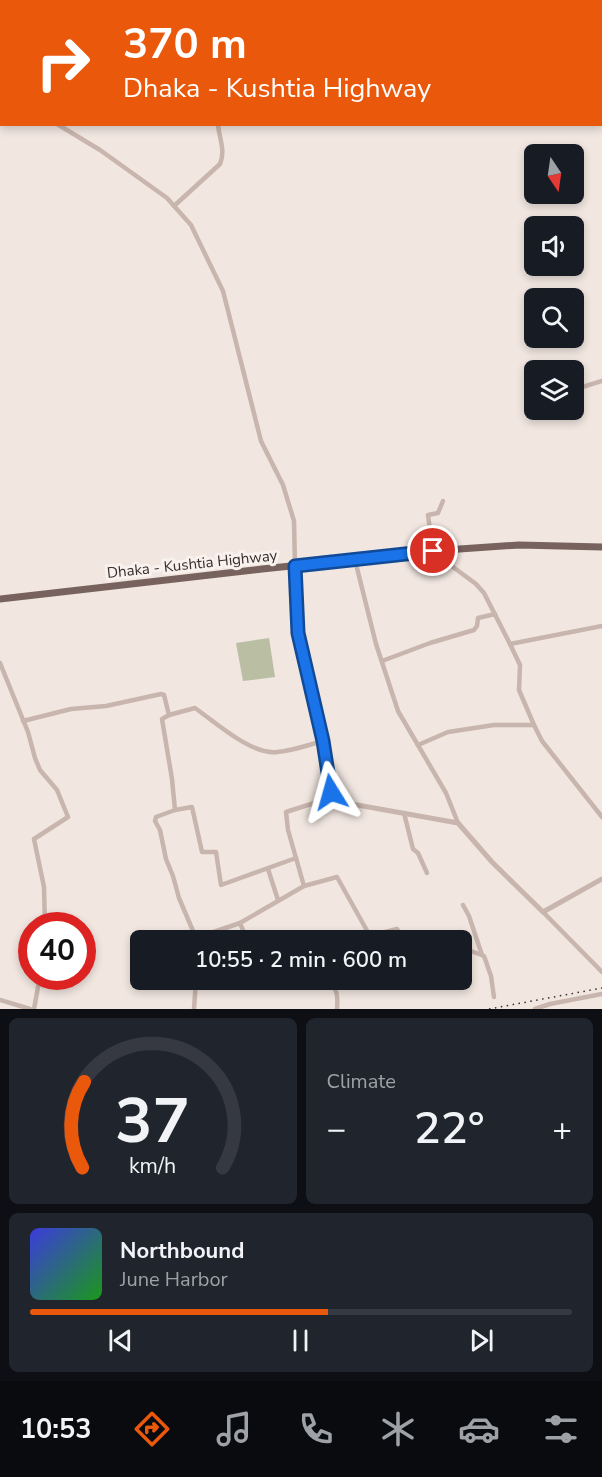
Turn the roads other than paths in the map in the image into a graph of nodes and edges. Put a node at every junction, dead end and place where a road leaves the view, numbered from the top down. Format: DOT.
graph roads {
  1 [pos="60,126"];
  2 [pos="218,126"];
  3 [pos="174,206"];
  4 [pos="602,381"];
  5 [pos="584,387"];
  6 [pos="443,501"];
  7 [pos="602,547"];
  8 [pos="445,550"];
  9 [pos="433,551"];
  10 [pos="356,560"];
  11 [pos="295,566"];
  12 [pos="0,599"];
  13 [pos="495,614"];
  14 [pos="602,626"];
  15 [pos="510,644"];
  16 [pos="382,661"];
  17 [pos="0,663"];
  18 [pos="169,715"];
  19 [pos="23,721"];
  20 [pos="534,725"];
  21 [pos="323,741"];
  22 [pos="418,745"];
  23 [pos="333,797"];
  24 [pos="175,810"];
  25 [pos="404,813"];
  26 [pos="602,817"];
  27 [pos="459,823"];
  28 [pos="296,858"];
  29 [pos="267,869"];
  30 [pos="427,873"];
  31 [pos="602,879"];
  32 [pos="304,886"];
  33 [pos="279,900"];
  34 [pos="463,905"];
  35 [pos="45,912"];
  36 [pos="543,912"];
  37 [pos="240,923"];
  38 [pos="192,930"];
  39 [pos="221,930"];
  40 [pos="242,930"];
  41 [pos="367,930"];
  42 [pos="472,951"];
  43 [pos="482,955"];
  44 [pos="602,972"];
  45 [pos="37,990"];
  46 [pos="195,990"];
  47 [pos="335,990"];
  48 [pos="602,994"];
  49 [pos="494,997"];
  50 [pos="0,1000"];
  51 [pos="32,1009"];
  52 [pos="194,1009"];
  53 [pos="336,1009"];
  54 [pos="535,1009"];
  1 -- 3 [label="street"];
  2 -- 3 [label="street"];
  3 -- 11 [label="street"];
  4 -- 5 [label="street"];
  6 -- 9 [label="street"];
  7 -- 8 [label="main road, Dhaka - Kushtia Highway"];
  8 -- 9 [label="main road, Dhaka - Kushtia Highway"];
  8 -- 13 [label="street"];
  9 -- 10 [label="main road, Dhaka - Kushtia Highway"];
  10 -- 11 [label="main road, Dhaka - Kushtia Highway"];
  10 -- 16 [label="street"];
  11 -- 12 [label="main road, Dhaka - Kushtia Highway"];
  11 -- 21 [label="street"];
  13 -- 15 [label="street"];
  13 -- 16 [label="street"];
  14 -- 15 [label="street"];
  15 -- 20 [label="street"];
  16 -- 22 [label="street"];
  17 -- 19 [label="street"];
  18 -- 19 [label="street"];
  18 -- 21 [label="street"];
  18 -- 24 [label="street"];
  19 -- 35 [label="street"];
  20 -- 22 [label="street"];
  20 -- 26 [label="street"];
  21 -- 23 [label="street"];
  22 -- 27 [label="street"];
  23 -- 25 [label="street"];
  23 -- 28 [label="street"];
  24 -- 29 [label="street"];
  24 -- 38 [label="street"];
  25 -- 27 [label="street"];
  25 -- 30 [label="street"];
  27 -- 36 [label="street"];
  28 -- 29 [label="street"];
  28 -- 32 [label="street"];
  29 -- 33 [label="street"];
  31 -- 36 [label="street"];
  32 -- 33 [label="street"];
  32 -- 41 [label="street"];
  33 -- 37 [label="street"];
  34 -- 43 [label="street"];
  36 -- 44 [label="street"];
  37 -- 39 [label="street"];
  37 -- 40 [label="street"];
  42 -- 43 [label="street"];
  43 -- 49 [label="street"];
  45 -- 51 [label="street"];
  46 -- 52 [label="street"];
  47 -- 53 [label="street"];
  48 -- 54 [label="street"];
  50 -- 51 [label="street"];
}
